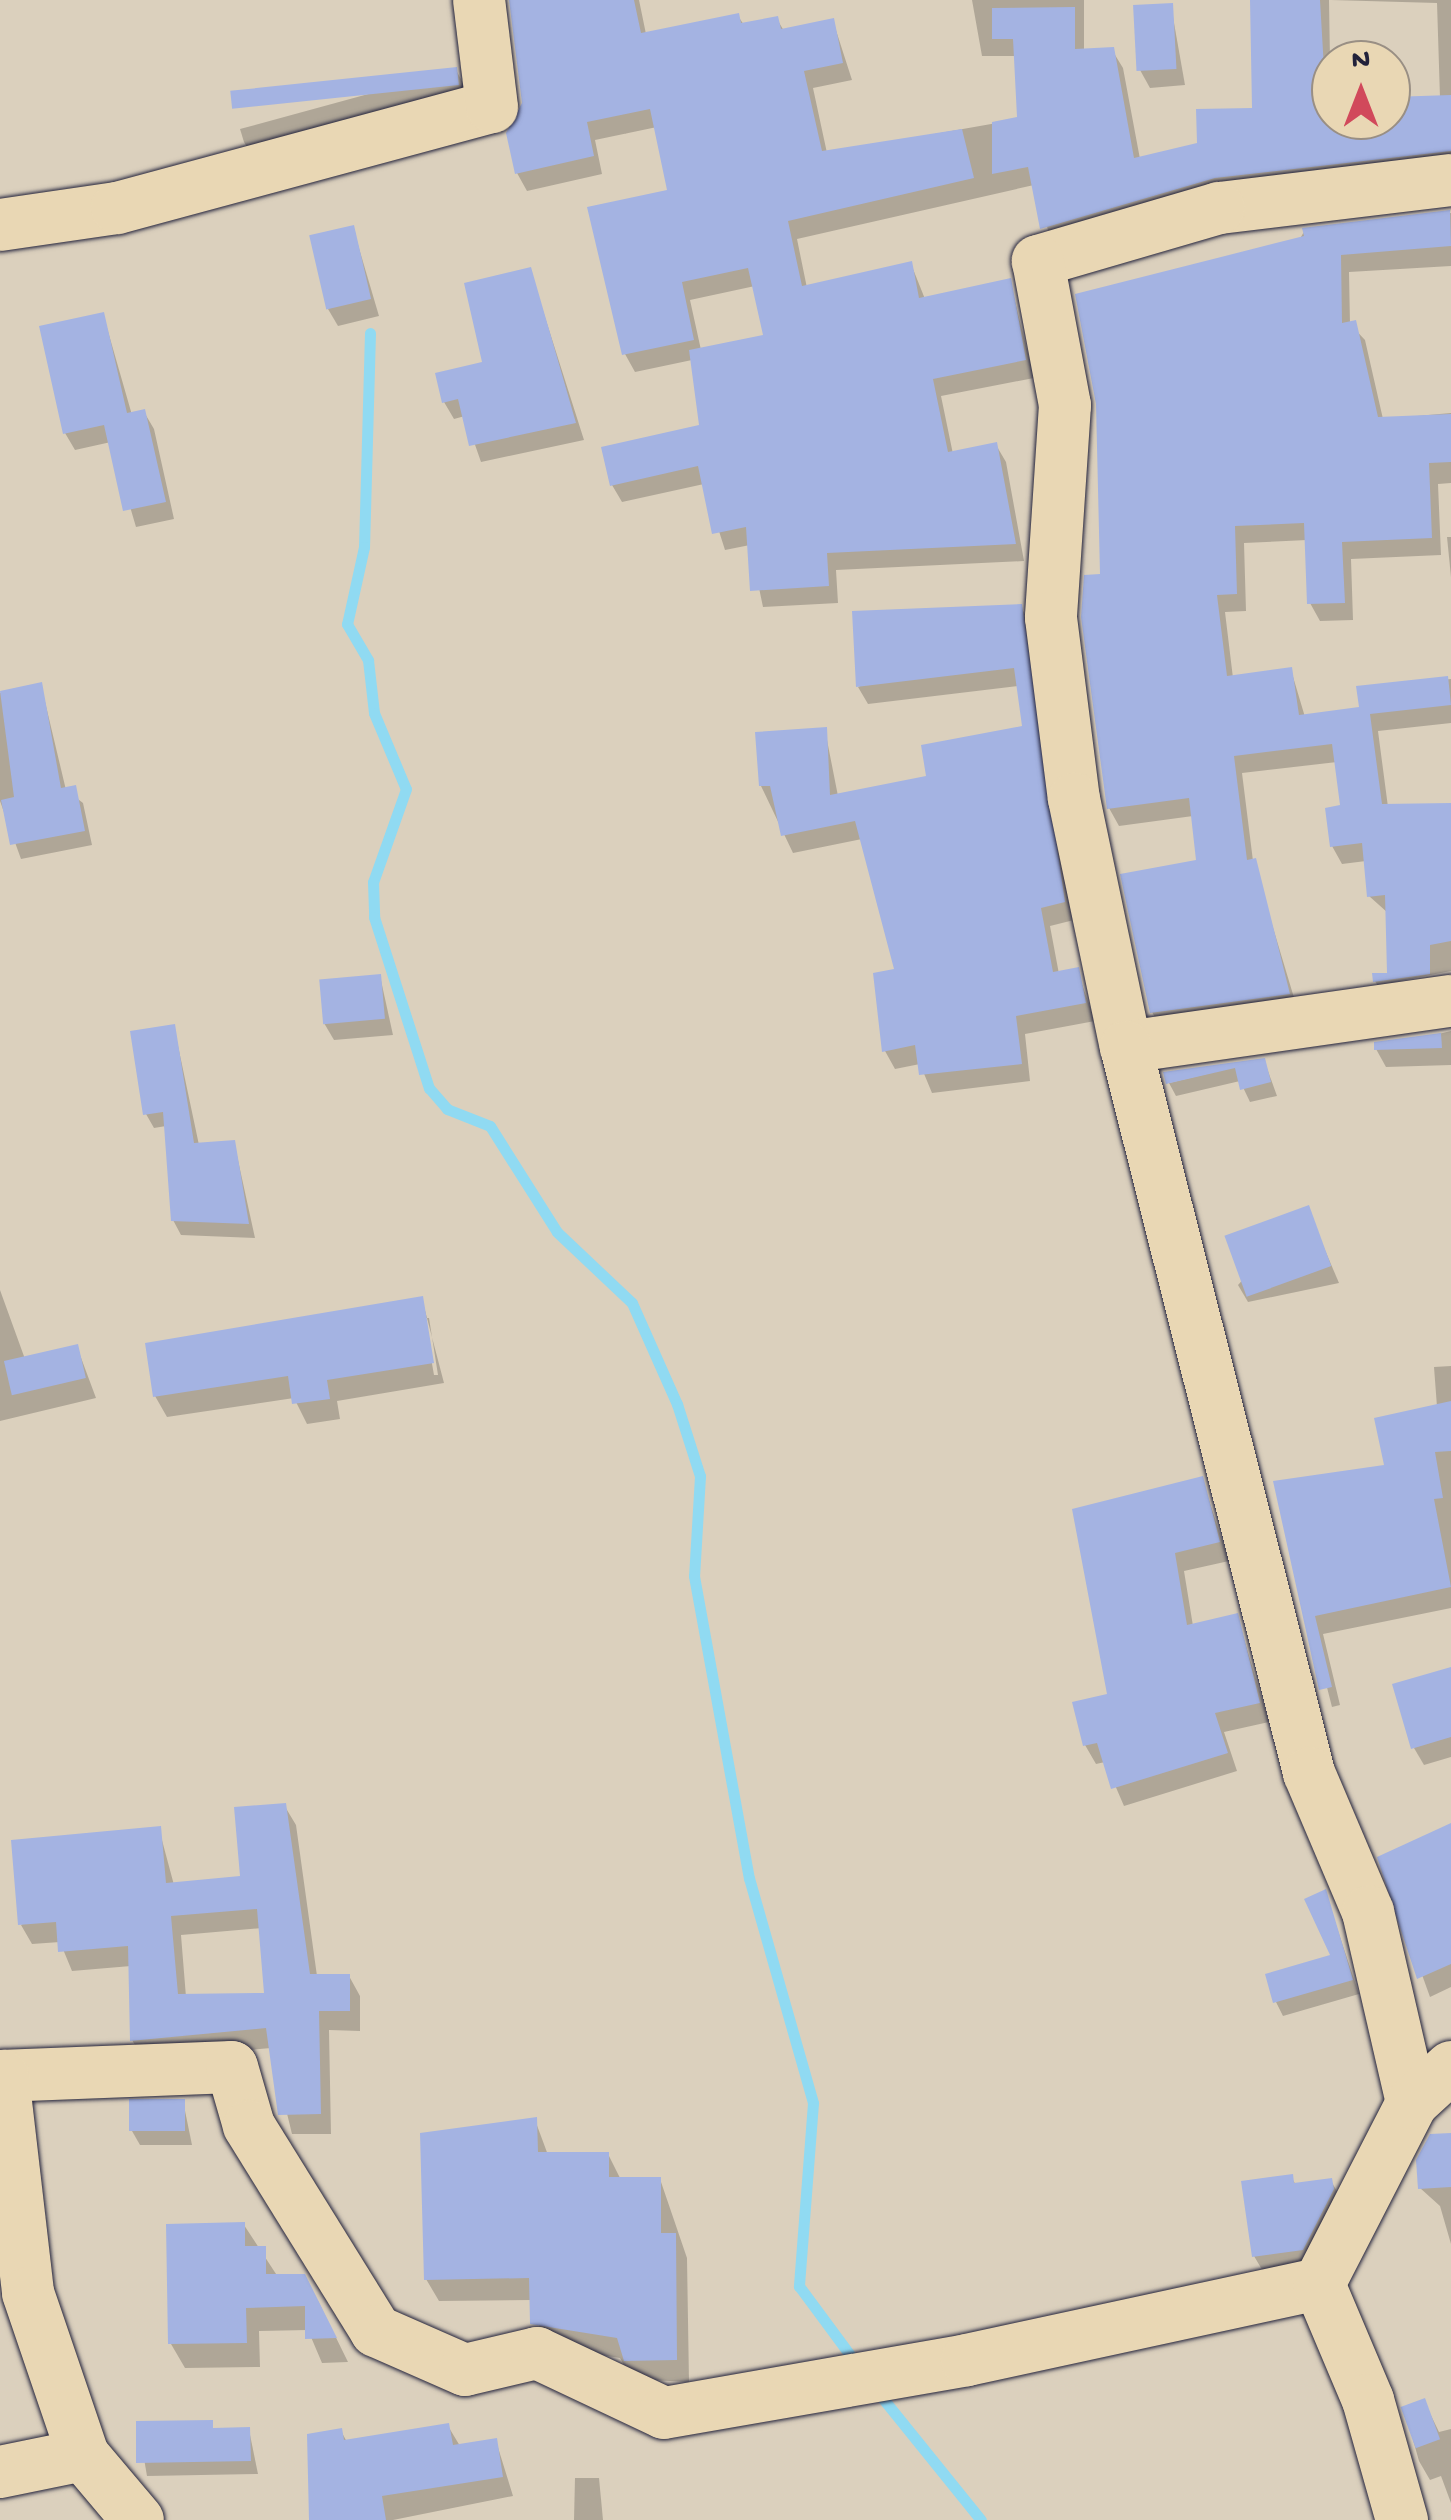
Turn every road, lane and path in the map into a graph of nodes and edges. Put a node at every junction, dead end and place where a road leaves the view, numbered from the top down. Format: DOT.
graph roads {
  1 [pos="479,0"];
  2 [pos="1451,180"];
  3 [pos="0,225"];
  4 [pos="1451,1001"];
  5 [pos="1126,1047"];
  6 [pos="1451,2068"];
  7 [pos="2,2076"];
  8 [pos="1412,2103"];
  9 [pos="1319,2284"];
  10 [pos="83,2456"];
  11 [pos="0,2472"];
  12 [pos="138,2520"];
  13 [pos="1402,2520"];
  1 -- 3 [label="street"];
  2 -- 5 [label="street"];
  4 -- 5 [label="street"];
  5 -- 8 [label="street"];
  6 -- 8 [label="street"];
  7 -- 9 [label="street"];
  7 -- 10 [label="street"];
  8 -- 9 [label="street"];
  9 -- 13 [label="street"];
  10 -- 11 [label="street"];
  10 -- 12 [label="street"];
}
